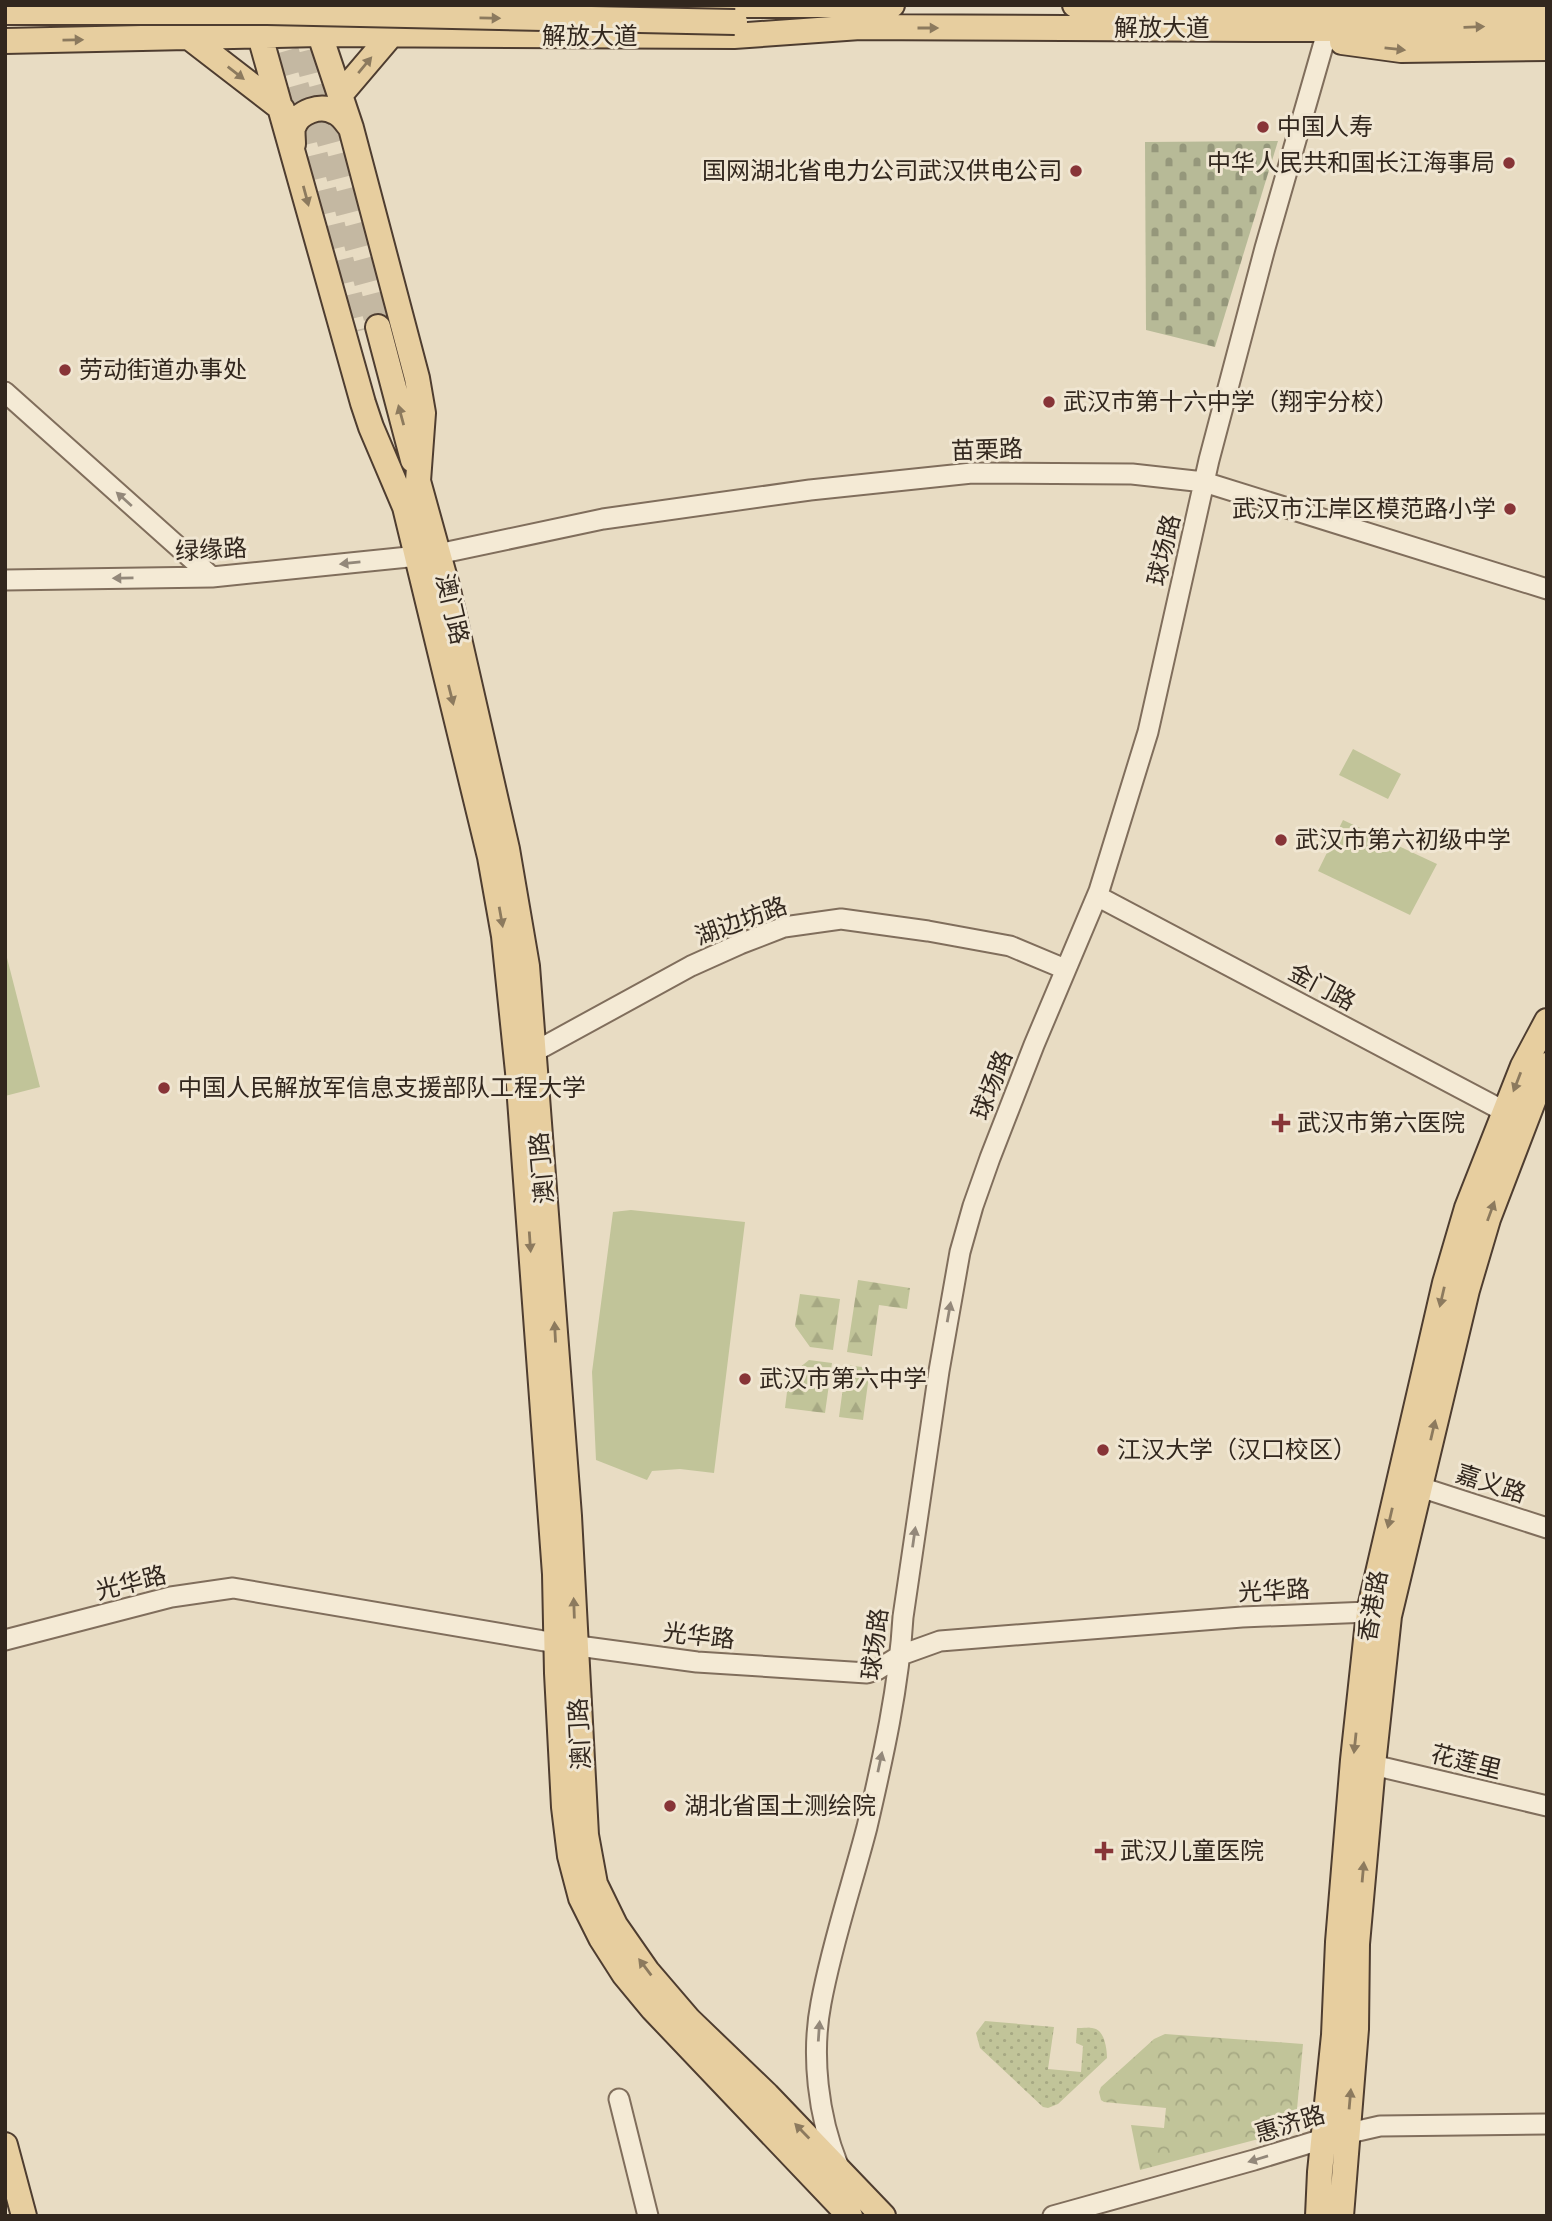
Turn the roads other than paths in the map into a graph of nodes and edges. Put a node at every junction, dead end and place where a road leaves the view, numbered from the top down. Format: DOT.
graph roads {
  1 [pos="258,5"];
  2 [pos="310,5"];
  3 [pos="674,5"];
  4 [pos="892,5"];
  5 [pos="1075,5"];
  6 [pos="1292,5"];
  7 [pos="1547,9"];
  8 [pos="5,12"];
  9 [pos="862,13"];
  10 [pos="735,14"];
  11 [pos="1258,19"];
  12 [pos="1403,20"];
  13 [pos="1547,25"];
  14 [pos="320,34"];
  15 [pos="391,35"];
  16 [pos="260,36"];
  17 [pos="190,37"];
  18 [pos="1325,39"];
  19 [pos="5,41"];
  20 [pos="1547,48"];
  21 [pos="340,95"];
  22 [pos="282,109"];
  23 [pos="351,128"];
  24 [pos="293,151"];
  25 [pos="5,392"];
  26 [pos="418,481"];
  27 [pos="1204,482"];
  28 [pos="405,507"];
  29 [pos="428,556"];
  30 [pos="212,577"];
  31 [pos="5,580"];
  32 [pos="1547,589"];
  33 [pos="1097,896"];
  34 [pos="1065,969"];
  35 [pos="1547,1021"];
  36 [pos="534,1052"];
  37 [pos="1547,1065"];
  38 [pos="1515,1116"];
  39 [pos="1420,1487"];
  40 [pos="1547,1528"];
  41 [pos="1379,1614"];
  42 [pos="5,1640"];
  43 [pos="566,1644"];
  44 [pos="901,1656"];
  45 [pos="1373,1765"];
  46 [pos="1547,1806"];
  47 [pos="619,2099"];
  48 [pos="1547,2124"];
  49 [pos="1347,2133"];
  50 [pos="1323,2139"];
  51 [pos="5,2145"];
  52 [pos="840,2170"];
  53 [pos="24,2216"];
  54 [pos="648,2216"];
  55 [pos="850,2216"];
  56 [pos="883,2216"];
  57 [pos="1053,2216"];
  58 [pos="1318,2216"];
  59 [pos="1341,2216"];
  1 -- 16 [label="main road, 澳门路"];
  2 -- 14 [label="main road, 澳门路"];
  3 -- 10 [label="main road, 解放大道"];
  4 -- 9 [label="main road, 解放大道"];
  5 -- 11 [label="main road, 解放大道"];
  6 -- 11 [label="main road, 解放大道"];
  7 -- 12 [label="main road, 解放大道"];
  8 -- 10 [label="main road, 解放大道, one-way, bridge"];
  9 -- 10 [label="main road, 解放大道"];
  9 -- 11 [label="main road, 解放大道, one-way"];
  9 -- 15 [label="main road, 解放大道"];
  11 -- 12 [label="main road, 解放大道"];
  11 -- 18 [label="main road, 解放大道"];
  12 -- 13 [label="main road, 解放大道, one-way"];
  14 -- 15 [label="main road, 解放大道"];
  14 -- 16 [label="main road, 解放大道"];
  14 -- 21 [label="main road, 澳门路"];
  21 -- 15 [label="main road, one-way"];
  16 -- 17 [label="main road"];
  16 -- 22 [label="main road, 澳门路"];
  19 -- 17 [label="main road, one-way"];
  17 -- 22 [label="main road, one-way"];
  18 -- 20 [label="main road, 解放大道, one-way"];
  18 -- 27 [label="street, 球场路"];
  21 -- 23 [label="main road, 澳门路"];
  22 -- 24 [label="main road, 澳门路"];
  23 -- 24 [label="main road"];
  23 -- 26 [label="main road, 澳门路"];
  24 -- 28 [label="main road, 澳门路, one-way"];
  30 -- 25 [label="street, one-way"];
  26 -- 28 [label="main road, one-way"];
  26 -- 29 [label="main road, 澳门路"];
  27 -- 29 [label="street, 苗栗路"];
  27 -- 32 [label="street, 苗栗路"];
  27 -- 33 [label="street, 球场路"];
  28 -- 29 [label="main road, 澳门路"];
  29 -- 30 [label="street, 绿缘路, one-way"];
  29 -- 36 [label="main road, 澳门路"];
  29 -- 43 [label="main road, 澳门路, one-way"];
  30 -- 31 [label="street, 绿缘路, one-way"];
  33 -- 34 [label="street, 球场路"];
  33 -- 38 [label="street, 金门路"];
  34 -- 36 [label="street, 湖边坊路"];
  44 -- 34 [label="street, 球场路, one-way"];
  35 -- 38 [label="main road, 香港路, one-way"];
  43 -- 36 [label="main road, 澳门路, one-way"];
  37 -- 38 [label="main road, 香港路"];
  39 -- 38 [label="main road, 香港路, one-way"];
  38 -- 41 [label="main road, 香港路, one-way"];
  39 -- 40 [label="street, 嘉义路"];
  39 -- 41 [label="main road, 香港路"];
  41 -- 44 [label="street, 光华路"];
  41 -- 45 [label="main road, 香港路"];
  41 -- 50 [label="main road, 香港路, one-way"];
  42 -- 43 [label="street, 光华路"];
  43 -- 44 [label="street, 光华路"];
  52 -- 43 [label="main road, 澳门路, one-way"];
  43 -- 55 [label="main road, 澳门路"];
  52 -- 44 [label="street, 球场路, one-way"];
  45 -- 46 [label="street, 花莲里"];
  49 -- 45 [label="main road, 香港路, one-way"];
  47 -- 54 [label="street"];
  48 -- 49 [label="street, 惠济路"];
  49 -- 50 [label="street, 惠济路"];
  49 -- 59 [label="main road, 香港路"];
  50 -- 57 [label="street, 惠济路, one-way"];
  50 -- 58 [label="main road, 香港路"];
  51 -- 53 [label="main road"];
  52 -- 56 [label="main road, 澳门路"];
}
